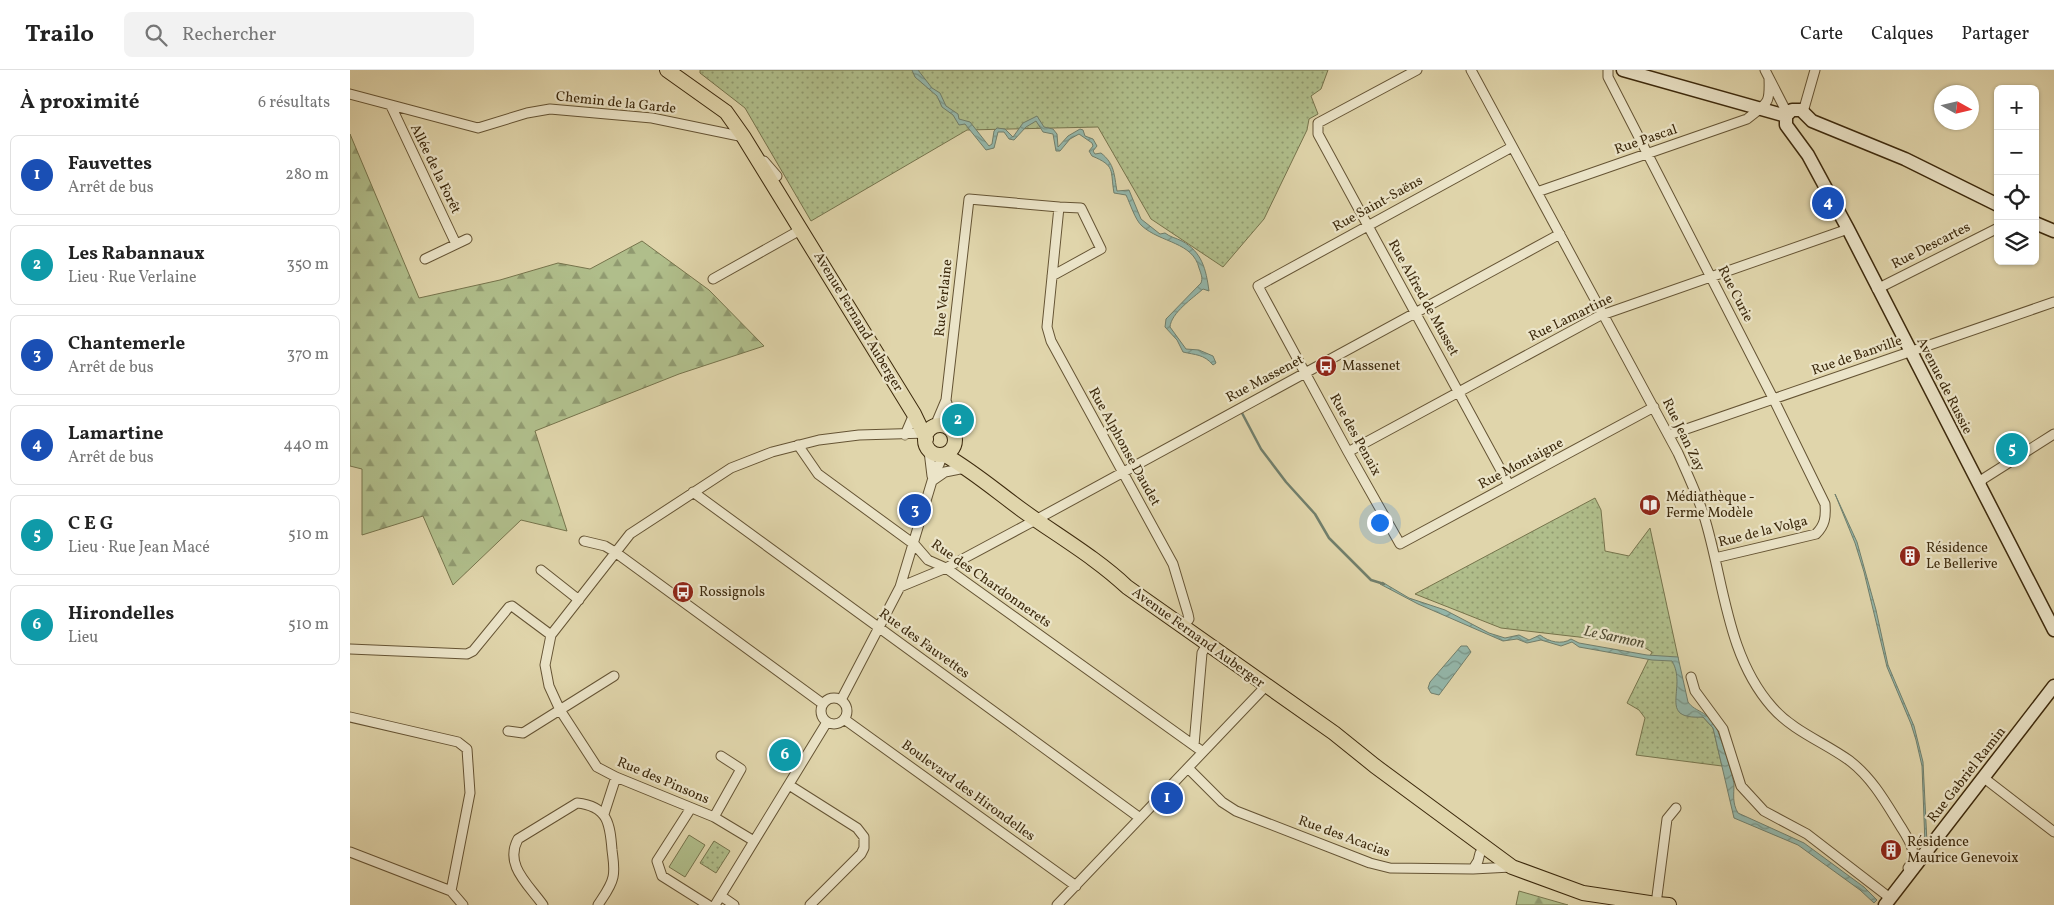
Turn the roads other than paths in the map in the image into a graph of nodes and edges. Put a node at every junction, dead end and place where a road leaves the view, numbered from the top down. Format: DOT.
graph roads {
  1 [pos="668,70"];
  2 [pos="1417,70"];
  3 [pos="1471,70"];
  4 [pos="1608,70"];
  5 [pos="1623,70"];
  6 [pos="1815,70"];
  7 [pos="1767,74"];
  8 [pos="350,94"];
  9 [pos="391,106"];
  10 [pos="1761,108"];
  11 [pos="1788,114"];
  12 [pos="1802,123"];
  13 [pos="743,136"];
  14 [pos="1512,147"];
  15 [pos="1646,154"];
  16 [pos="777,176"];
  17 [pos="1537,192"];
  18 [pos="1994,203"];
  19 [pos="1059,207"];
  20 [pos="1367,225"];
  21 [pos="2039,225"];
  22 [pos="802,229"];
  23 [pos="1848,229"];
  24 [pos="1994,230"];
  25 [pos="2054,231"];
  26 [pos="1560,234"];
  27 [pos="467,239"];
  28 [pos="456,244"];
  29 [pos="425,259"];
  30 [pos="1052,276"];
  31 [pos="1710,277"];
  32 [pos="713,279"];
  33 [pos="1258,286"];
  34 [pos="1878,289"];
  35 [pos="2054,302"];
  36 [pos="1415,313"];
  37 [pos="1604,314"];
  38 [pos="1910,352"];
  39 [pos="1305,374"];
  40 [pos="1458,393"];
  41 [pos="946,400"];
  42 [pos="1774,400"];
  43 [pos="1654,407"];
  44 [pos="914,414"];
  45 [pos="951,430"];
  46 [pos="2054,434"];
  47 [pos="904,435"];
  48 [pos="1669,435"];
  49 [pos="934,442"];
  50 [pos="798,445"];
  51 [pos="1348,452"];
  52 [pos="968,468"];
  53 [pos="1122,471"];
  54 [pos="932,481"];
  55 [pos="1509,485"];
  56 [pos="1979,485"];
  57 [pos="693,492"];
  58 [pos="1036,519"];
  59 [pos="1818,532"];
  60 [pos="584,541"];
  61 [pos="1400,544"];
  62 [pos="915,545"];
  63 [pos="615,552"];
  64 [pos="1715,558"];
  65 [pos="946,568"];
  66 [pos="541,570"];
  67 [pos="900,587"];
  68 [pos="579,600"];
  69 [pos="1183,627"];
  70 [pos="880,629"];
  71 [pos="2054,630"];
  72 [pos="551,635"];
  73 [pos="1207,644"];
  74 [pos="350,649"];
  75 [pos="614,676"];
  76 [pos="1691,677"];
  77 [pos="2054,686"];
  78 [pos="1265,687"];
  79 [pos="841,700"];
  80 [pos="823,704"];
  81 [pos="560,710"];
  82 [pos="350,717"];
  83 [pos="844,719"];
  84 [pos="827,722"];
  85 [pos="508,731"];
  86 [pos="1194,745"];
  87 [pos="1203,752"];
  88 [pos="721,756"];
  89 [pos="1188,768"];
  90 [pos="616,777"];
  91 [pos="1984,778"];
  92 [pos="789,785"];
  93 [pos="691,808"];
  94 [pos="1430,808"];
  95 [pos="1676,808"];
  96 [pos="604,814"];
  97 [pos="714,817"];
  98 [pos="1140,818"];
  99 [pos="2054,832"];
  100 [pos="1909,839"];
  101 [pos="754,841"];
  102 [pos="1926,851"];
  103 [pos="350,852"];
  104 [pos="1480,853"];
  105 [pos="1505,867"];
  106 [pos="1473,870"];
  107 [pos="1076,886"];
  108 [pos="1898,888"];
  109 [pos="451,891"];
  110 [pos="721,896"];
  111 [pos="1887,902"];
  112 [pos="1662,904"];
  113 [pos="463,905"];
  114 [pos="543,905"];
  115 [pos="598,905"];
  116 [pos="708,905"];
  117 [pos="715,905"];
  118 [pos="734,905"];
  119 [pos="810,905"];
  120 [pos="1057,905"];
  1 -- 13 [label="main road, Avenue Fernand Auberger"];
  1 -- 16 [label="main road, Avenue Fernand Auberger"];
  2 -- 20 [label="street, Rue Alfred de Musset"];
  3 -- 14 [label="street, Rue Jean Zay"];
  4 -- 15 [label="street, Rue Curie"];
  5 -- 10 [label="street"];
  6 -- 12 [label="street"];
  7 -- 10 [label="street"];
  7 -- 11 [label="street"];
  8 -- 9 [label="street, Chemin de la Garde"];
  9 -- 13 [label="street, Chemin de la Garde"];
  9 -- 28 [label="street, Allée de la Forêt"];
  10 -- 11 [label="street"];
  10 -- 15 [label="street, Rue Pascal"];
  11 -- 12 [label="street"];
  11 -- 12 [label="street, Avenue de Russie"];
  12 -- 18 [label="street"];
  12 -- 23 [label="street, Avenue de Russie"];
  13 -- 16 [label="street"];
  13 -- 22 [label="main road, Avenue Fernand Auberger"];
  14 -- 17 [label="street, Rue Jean Zay"];
  14 -- 20 [label="street, Rue Saint-Saëns"];
  15 -- 17 [label="street, Rue Pascal"];
  15 -- 31 [label="street, Rue Curie"];
  16 -- 22 [label="main road, Avenue Fernand Auberger"];
  17 -- 26 [label="street, Rue Jean Zay"];
  19 -- 30 [label="street, Rue Alphonse Daudet"];
  19 -- 30 [label="street"];
  19 -- 41 [label="street, Rue Verlaine"];
  20 -- 33 [label="street, Rue Saint-Saëns"];
  20 -- 36 [label="street, Rue Alfred de Musset"];
  21 -- 25 [label="street"];
  22 -- 32 [label="street"];
  22 -- 44 [label="main road, Avenue Fernand Auberger"];
  23 -- 31 [label="street, Rue Lamartine"];
  23 -- 34 [label="street, Avenue de Russie"];
  24 -- 34 [label="street, Rue Descartes"];
  26 -- 36 [label="street, Rue Massenet"];
  26 -- 37 [label="street, Rue Jean Zay"];
  27 -- 28 [label="street"];
  28 -- 29 [label="street"];
  30 -- 53 [label="street, Rue Alphonse Daudet"];
  31 -- 37 [label="street, Rue Lamartine"];
  31 -- 42 [label="street, Rue Curie"];
  33 -- 39 [label="street, Rue des Penaix"];
  34 -- 38 [label="street, Avenue de Russie"];
  35 -- 38 [label="street, Rue de Banville"];
  36 -- 39 [label="street, Rue Massenet"];
  36 -- 40 [label="street, Rue Alfred de Musset"];
  37 -- 40 [label="street, Rue Lamartine"];
  37 -- 43 [label="street, Rue Jean Zay"];
  38 -- 42 [label="street, Rue de Banville"];
  38 -- 56 [label="street, Avenue de Russie"];
  39 -- 51 [label="street, Rue des Penaix"];
  39 -- 53 [label="street, Rue Massenet"];
  40 -- 51 [label="street, Rue Lamartine"];
  40 -- 55 [label="street, Rue Alfred de Musset"];
  41 -- 45 [label="street, Rue Verlaine"];
  41 -- 49 [label="street, Rue Verlaine"];
  42 -- 48 [label="street, Rue de Banville"];
  42 -- 59 [label="street, Rue Curie"];
  43 -- 48 [label="street, Rue Jean Zay"];
  43 -- 55 [label="street, Rue Montaigne"];
  44 -- 47 [label="street"];
  44 -- 49 [label="main road, Avenue Fernand Auberger"];
  45 -- 49 [label="main road"];
  46 -- 56 [label="street"];
  47 -- 49 [label="street"];
  47 -- 50 [label="street, Rue des Pinsons"];
  48 -- 64 [label="street, Rue Jean Zay"];
  49 -- 52 [label="main road, Avenue Fernand Auberger"];
  49 -- 54 [label="street, Rue Verlaine"];
  49 -- 54 [label="street"];
  50 -- 57 [label="street, Rue des Pinsons"];
  50 -- 62 [label="street, Rue des Chardonnerets"];
  51 -- 61 [label="street, Rue des Penaix"];
  52 -- 54 [label="street"];
  52 -- 58 [label="main road, Avenue Fernand Auberger"];
  53 -- 58 [label="street, Rue Massenet"];
  53 -- 69 [label="street, Rue Alphonse Daudet"];
  54 -- 62 [label="street"];
  55 -- 61 [label="street, Rue Montaigne"];
  56 -- 71 [label="street, Avenue de Russie"];
  57 -- 63 [label="street, Rue des Pinsons"];
  57 -- 70 [label="street, Rue des Fauvettes"];
  58 -- 65 [label="street, Rue Massenet"];
  58 -- 69 [label="main road, Avenue Fernand Auberger"];
  59 -- 64 [label="street, Rue de la Volga"];
  60 -- 63 [label="street"];
  62 -- 65 [label="street, Rue des Chardonnerets"];
  62 -- 67 [label="street"];
  63 -- 68 [label="street, Rue des Pinsons"];
  63 -- 80 [label="street"];
  64 -- 100 [label="street, Rue Jean Zay"];
  65 -- 67 [label="street, Rue Massenet"];
  65 -- 86 [label="street, Rue des Chardonnerets"];
  66 -- 68 [label="street"];
  67 -- 70 [label="street"];
  68 -- 72 [label="street, Rue des Pinsons"];
  69 -- 73 [label="main road, Avenue Fernand Auberger"];
  70 -- 79 [label="street"];
  70 -- 98 [label="street, Rue des Fauvettes"];
  72 -- 74 [label="street"];
  72 -- 81 [label="street, Rue des Pinsons"];
  73 -- 78 [label="main road, Avenue Fernand Auberger"];
  73 -- 86 [label="street"];
  75 -- 81 [label="street"];
  76 -- 111 [label="street"];
  77 -- 91 [label="street, Rue Gabriel Ramin"];
  78 -- 87 [label="street"];
  78 -- 94 [label="main road, Avenue Fernand Auberger"];
  79 -- 80 [label="street"];
  79 -- 83 [label="street"];
  80 -- 84 [label="street"];
  81 -- 85 [label="street"];
  81 -- 90 [label="street, Rue des Pinsons"];
  82 -- 109 [label="street"];
  83 -- 84 [label="street"];
  83 -- 107 [label="street, Boulevard des Hirondelles"];
  84 -- 92 [label="street"];
  86 -- 87 [label="street, Rue des Chardonnerets"];
  87 -- 89 [label="street"];
  88 -- 97 [label="street"];
  89 -- 98 [label="street"];
  89 -- 106 [label="street, Rue des Acacias"];
  90 -- 93 [label="street, Rue des Pinsons"];
  90 -- 96 [label="street"];
  91 -- 99 [label="street"];
  91 -- 102 [label="street, Rue Gabriel Ramin"];
  92 -- 101 [label="street"];
  92 -- 119 [label="street"];
  93 -- 97 [label="street, Rue des Pinsons"];
  93 -- 116 [label="street"];
  94 -- 104 [label="main road, Avenue Fernand Auberger"];
  94 -- 105 [label="main road, Avenue Fernand Auberger"];
  95 -- 112 [label="street"];
  96 -- 114 [label="street"];
  96 -- 115 [label="street"];
  97 -- 101 [label="street, Rue des Pinsons"];
  98 -- 107 [label="street"];
  100 -- 102 [label="street, Rue Jean Zay"];
  100 -- 108 [label="street, Rue Jean Zay"];
  101 -- 110 [label="street"];
  102 -- 108 [label="street, Rue Gabriel Ramin"];
  103 -- 109 [label="street"];
  104 -- 105 [label="main road, Avenue Fernand Auberger"];
  104 -- 106 [label="street"];
  105 -- 106 [label="street, Rue des Acacias"];
  105 -- 112 [label="main road, Avenue Fernand Auberger"];
  107 -- 120 [label="street"];
  108 -- 111 [label="street, Rue Gabriel Ramin"];
  109 -- 113 [label="street"];
  110 -- 117 [label="street"];
  110 -- 118 [label="street"];
}
